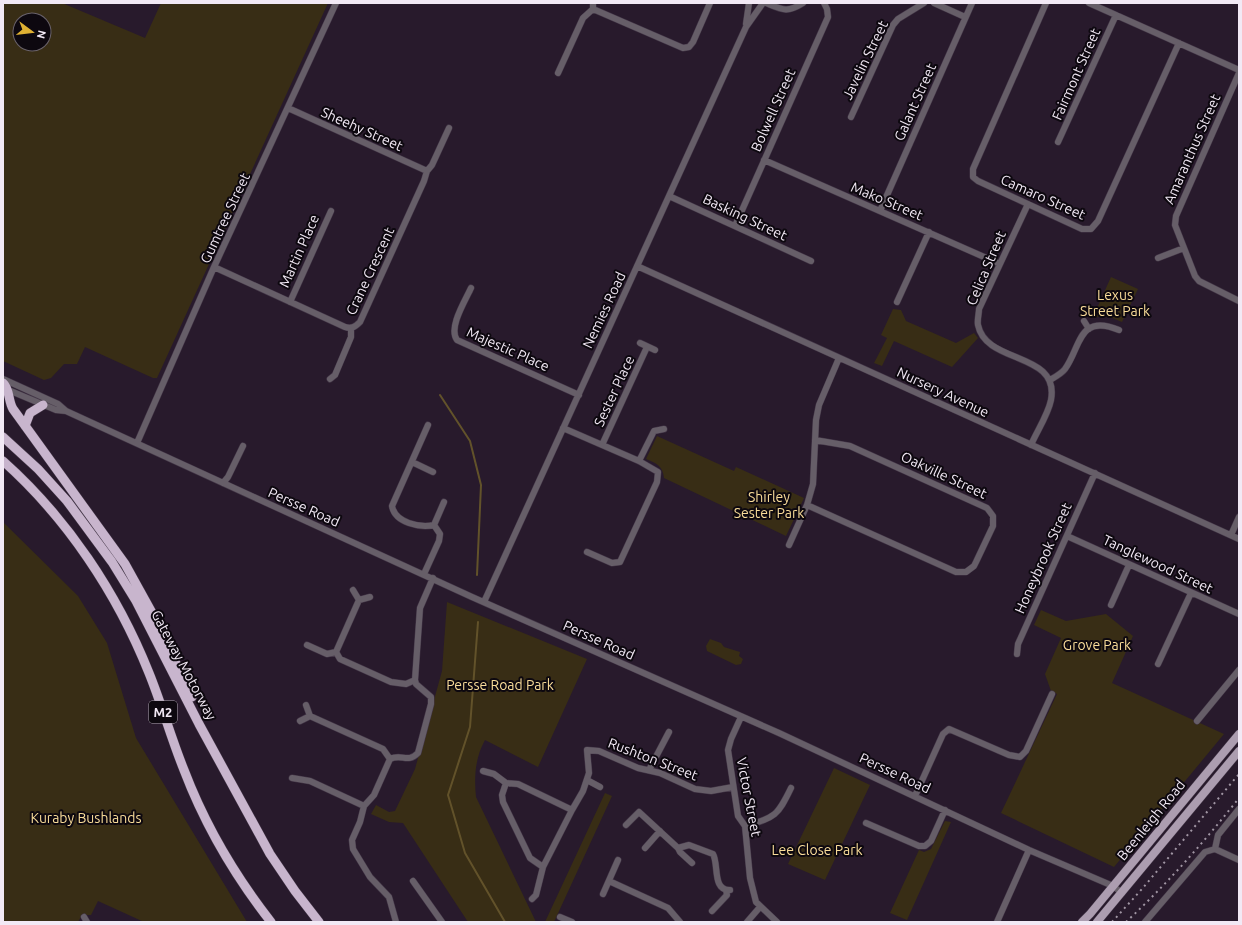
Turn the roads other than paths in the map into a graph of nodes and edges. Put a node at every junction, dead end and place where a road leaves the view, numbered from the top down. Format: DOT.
graph roads {
  1 [pos="336,3"];
  2 [pos="710,3"];
  3 [pos="749,3"];
  4 [pos="766,3"];
  5 [pos="803,3"];
  6 [pos="824,3"];
  7 [pos="924,3"];
  8 [pos="934,3"];
  9 [pos="972,3"];
  10 [pos="1046,3"];
  11 [pos="1089,3"];
  12 [pos="761,5"];
  13 [pos="593,6"];
  14 [pos="1116,15"];
  15 [pos="965,17"];
  16 [pos="746,27"];
  17 [pos="1179,43"];
  18 [pos="1239,70"];
  19 [pos="558,74"];
  20 [pos="1239,74"];
  21 [pos="288,108"];
  22 [pos="851,117"];
  23 [pos="448,128"];
  24 [pos="1058,142"];
  25 [pos="764,160"];
  26 [pos="427,171"];
  27 [pos="669,196"];
  28 [pos="1028,204"];
  29 [pos="880,210"];
  30 [pos="331,211"];
  31 [pos="734,226"];
  32 [pos="929,232"];
  33 [pos="1184,248"];
  34 [pos="1158,258"];
  35 [pos="811,261"];
  36 [pos="1000,264"];
  37 [pos="638,266"];
  38 [pos="214,267"];
  39 [pos="471,288"];
  40 [pos="1239,301"];
  41 [pos="290,302"];
  42 [pos="897,302"];
  43 [pos="1084,321"];
  44 [pos="351,328"];
  45 [pos="1089,328"];
  46 [pos="1119,330"];
  47 [pos="640,343"];
  48 [pos="647,347"];
  49 [pos="655,350"];
  50 [pos="839,358"];
  51 [pos="3,379"];
  52 [pos="330,379"];
  53 [pos="1050,380"];
  54 [pos="4,387"];
  55 [pos="579,394"];
  56 [pos="43,405"];
  57 [pos="66,411"];
  58 [pos="428,425"];
  59 [pos="25,426"];
  60 [pos="564,428"];
  61 [pos="664,429"];
  62 [pos="3,436"];
  63 [pos="815,440"];
  64 [pos="137,443"];
  65 [pos="602,445"];
  66 [pos="1031,445"];
  67 [pos="243,446"];
  68 [pos="3,460"];
  69 [pos="638,461"];
  70 [pos="412,462"];
  71 [pos="3,468"];
  72 [pos="433,472"];
  73 [pos="1095,473"];
  74 [pos="23,479"];
  75 [pos="223,483"];
  76 [pos="444,502"];
  77 [pos="808,505"];
  78 [pos="1239,517"];
  79 [pos="434,524"];
  80 [pos="1231,535"];
  81 [pos="1066,536"];
  82 [pos="1239,539"];
  83 [pos="789,545"];
  84 [pos="587,552"];
  85 [pos="1129,565"];
  86 [pos="424,574"];
  87 [pos="433,578"];
  88 [pos="353,590"];
  89 [pos="1191,593"];
  90 [pos="370,597"];
  91 [pos="359,600"];
  92 [pos="484,602"];
  93 [pos="1110,605"];
  94 [pos="1239,614"];
  95 [pos="307,645"];
  96 [pos="336,652"];
  97 [pos="1017,654"];
  98 [pos="1158,664"];
  99 [pos="1239,670"];
  100 [pos="415,680"];
  101 [pos="1052,694"];
  102 [pos="306,705"];
  103 [pos="310,716"];
  104 [pos="741,717"];
  105 [pos="300,721"];
  106 [pos="1197,721"];
  107 [pos="669,732"];
  108 [pos="1239,734"];
  109 [pos="208,739"];
  110 [pos="1239,751"];
  111 [pos="390,759"];
  112 [pos="649,770"];
  113 [pos="483,771"];
  114 [pos="292,778"];
  115 [pos="588,780"];
  116 [pos="506,783"];
  117 [pos="600,787"];
  118 [pos="733,787"];
  119 [pos="791,788"];
  120 [pos="915,796"];
  121 [pos="364,806"];
  122 [pos="1239,809"];
  123 [pos="572,810"];
  124 [pos="945,810"];
  125 [pos="866,822"];
  126 [pos="626,825"];
  127 [pos="745,826"];
  128 [pos="660,831"];
  129 [pos="645,848"];
  130 [pos="678,848"];
  131 [pos="1215,849"];
  132 [pos="1029,850"];
  133 [pos="618,860"];
  134 [pos="1239,860"];
  135 [pos="692,863"];
  136 [pos="543,867"];
  137 [pos="413,881"];
  138 [pos="609,881"];
  139 [pos="1113,886"];
  140 [pos="1122,893"];
  141 [pos="602,894"];
  142 [pos="532,899"];
  143 [pos="760,907"];
  144 [pos="712,911"];
  145 [pos="560,917"];
  146 [pos="271,922"];
  147 [pos="319,922"];
  148 [pos="396,922"];
  149 [pos="442,922"];
  150 [pos="572,922"];
  151 [pos="680,922"];
  152 [pos="747,922"];
  153 [pos="777,922"];
  154 [pos="996,922"];
  155 [pos="1082,922"];
  156 [pos="1097,922"];
  157 [pos="1145,922"];
  1 -- 21 [label="street, Gumtree Street"];
  2 -- 13 [label="street"];
  3 -- 12 [label="street"];
  3 -- 16 [label="street, Nemies Road"];
  4 -- 5 [label="street"];
  6 -- 25 [label="street, Bolwell Street"];
  7 -- 22 [label="street, Javelin Street"];
  8 -- 15 [label="street"];
  9 -- 15 [label="street, Galant Street"];
  10 -- 28 [label="street, Camaro Street"];
  11 -- 14 [label="street"];
  12 -- 16 [label="street, Nemies Road"];
  13 -- 19 [label="street"];
  14 -- 17 [label="street"];
  14 -- 24 [label="street, Fairmont Street"];
  15 -- 29 [label="street, Galant Street"];
  16 -- 27 [label="street, Nemies Road"];
  17 -- 18 [label="street"];
  17 -- 28 [label="street, Camaro Street"];
  20 -- 33 [label="street, Amaranthus Street"];
  21 -- 26 [label="street, Sheehy Street"];
  21 -- 38 [label="street, Gumtree Street"];
  23 -- 26 [label="street, Crane Crescent"];
  25 -- 29 [label="street, Mako Street"];
  25 -- 31 [label="street, Bolwell Street"];
  26 -- 44 [label="street, Crane Crescent"];
  27 -- 31 [label="street, Basking Street"];
  27 -- 37 [label="street, Nemies Road"];
  28 -- 36 [label="street, Celica Street"];
  29 -- 32 [label="street, Mako Street"];
  30 -- 41 [label="street, Martin Place"];
  31 -- 35 [label="street, Basking Street"];
  32 -- 36 [label="street, Mako Street"];
  32 -- 42 [label="street"];
  33 -- 34 [label="street"];
  33 -- 40 [label="street, Amaranthus Street"];
  36 -- 53 [label="street, Celica Street"];
  37 -- 50 [label="street, Nursery Avenue"];
  37 -- 55 [label="street, Nemies Road"];
  38 -- 41 [label="street, Crane Crescent"];
  38 -- 64 [label="street, Gumtree Street"];
  39 -- 55 [label="street, Majestic Place"];
  41 -- 44 [label="street, Crane Crescent"];
  43 -- 45 [label="street"];
  44 -- 52 [label="street"];
  45 -- 46 [label="street"];
  45 -- 53 [label="street"];
  47 -- 48 [label="street, Sester Place"];
  48 -- 49 [label="street, Sester Place"];
  48 -- 65 [label="street, Sester Place"];
  50 -- 63 [label="street"];
  50 -- 66 [label="street, Nursery Avenue"];
  51 -- 57 [label="street, Persse Road"];
  53 -- 66 [label="street"];
  54 -- 56 [label="street, Persse Road"];
  54 -- 59 [label="highway"];
  55 -- 60 [label="street, Nemies Road"];
  56 -- 57 [label="street, Persse Road"];
  56 -- 59 [label="highway"];
  57 -- 64 [label="street, Persse Road"];
  58 -- 70 [label="street"];
  59 -- 109 [label="highway"];
  60 -- 65 [label="street"];
  60 -- 92 [label="street, Nemies Road"];
  61 -- 69 [label="street"];
  62 -- 109 [label="highway, Gateway Motorway / M2"];
  63 -- 77 [label="street"];
  63 -- 77 [label="street, Oakville Street"];
  64 -- 75 [label="street, Persse Road"];
  65 -- 69 [label="street"];
  66 -- 73 [label="street, Nursery Avenue"];
  67 -- 75 [label="street"];
  68 -- 74 [label="highway, M2"];
  69 -- 84 [label="street"];
  70 -- 72 [label="street"];
  70 -- 79 [label="street"];
  71 -- 74 [label="highway"];
  73 -- 80 [label="street, Nursery Avenue"];
  73 -- 81 [label="street, Honeybrook Street"];
  74 -- 146 [label="highway, M2"];
  75 -- 86 [label="street, Persse Road"];
  76 -- 79 [label="street"];
  77 -- 83 [label="street"];
  78 -- 80 [label="street"];
  79 -- 86 [label="street"];
  80 -- 82 [label="street, Nursery Avenue"];
  81 -- 85 [label="street, Tanglewood Street"];
  81 -- 97 [label="street, Honeybrook Street"];
  85 -- 89 [label="street, Tanglewood Street"];
  85 -- 93 [label="street"];
  86 -- 87 [label="street, Persse Road"];
  87 -- 92 [label="street, Persse Road"];
  87 -- 100 [label="street"];
  88 -- 91 [label="street"];
  89 -- 94 [label="street, Tanglewood Street"];
  89 -- 98 [label="street"];
  90 -- 91 [label="street"];
  91 -- 96 [label="street"];
  92 -- 104 [label="street, Persse Road"];
  95 -- 96 [label="street"];
  96 -- 100 [label="street"];
  99 -- 106 [label="street"];
  100 -- 111 [label="street"];
  101 -- 120 [label="street"];
  102 -- 103 [label="street"];
  103 -- 105 [label="street"];
  103 -- 111 [label="street"];
  104 -- 118 [label="street, Victor Street"];
  104 -- 120 [label="street, Persse Road"];
  107 -- 112 [label="street"];
  108 -- 139 [label="main road, Beenleigh Road"];
  109 -- 147 [label="highway, Gateway Motorway / M2"];
  110 -- 140 [label="main road, Beenleigh Road"];
  111 -- 121 [label="street"];
  112 -- 115 [label="street, Rushton Street"];
  112 -- 118 [label="street, Rushton Street"];
  113 -- 116 [label="street"];
  114 -- 121 [label="street"];
  115 -- 117 [label="street"];
  115 -- 123 [label="street"];
  116 -- 123 [label="street"];
  116 -- 136 [label="street"];
  118 -- 127 [label="street, Victor Street"];
  119 -- 127 [label="street"];
  120 -- 124 [label="street, Persse Road"];
  121 -- 148 [label="street"];
  122 -- 131 [label="street"];
  123 -- 136 [label="street"];
  124 -- 125 [label="street"];
  124 -- 132 [label="street, Persse Road"];
  126 -- 128 [label="street"];
  127 -- 143 [label="street, Victor Street"];
  128 -- 129 [label="street"];
  128 -- 130 [label="street"];
  130 -- 135 [label="street"];
  130 -- 144 [label="street"];
  131 -- 134 [label="street"];
  131 -- 157 [label="street"];
  132 -- 139 [label="street, Persse Road"];
  132 -- 154 [label="street"];
  133 -- 138 [label="street"];
  136 -- 142 [label="street"];
  137 -- 149 [label="street"];
  138 -- 141 [label="street"];
  138 -- 151 [label="street"];
  139 -- 140 [label="street, Persse Road"];
  139 -- 155 [label="main road, Beenleigh Road"];
  140 -- 156 [label="main road, Beenleigh Road"];
  143 -- 152 [label="street"];
  143 -- 153 [label="street, Victor Street"];
  145 -- 150 [label="street"];
}
